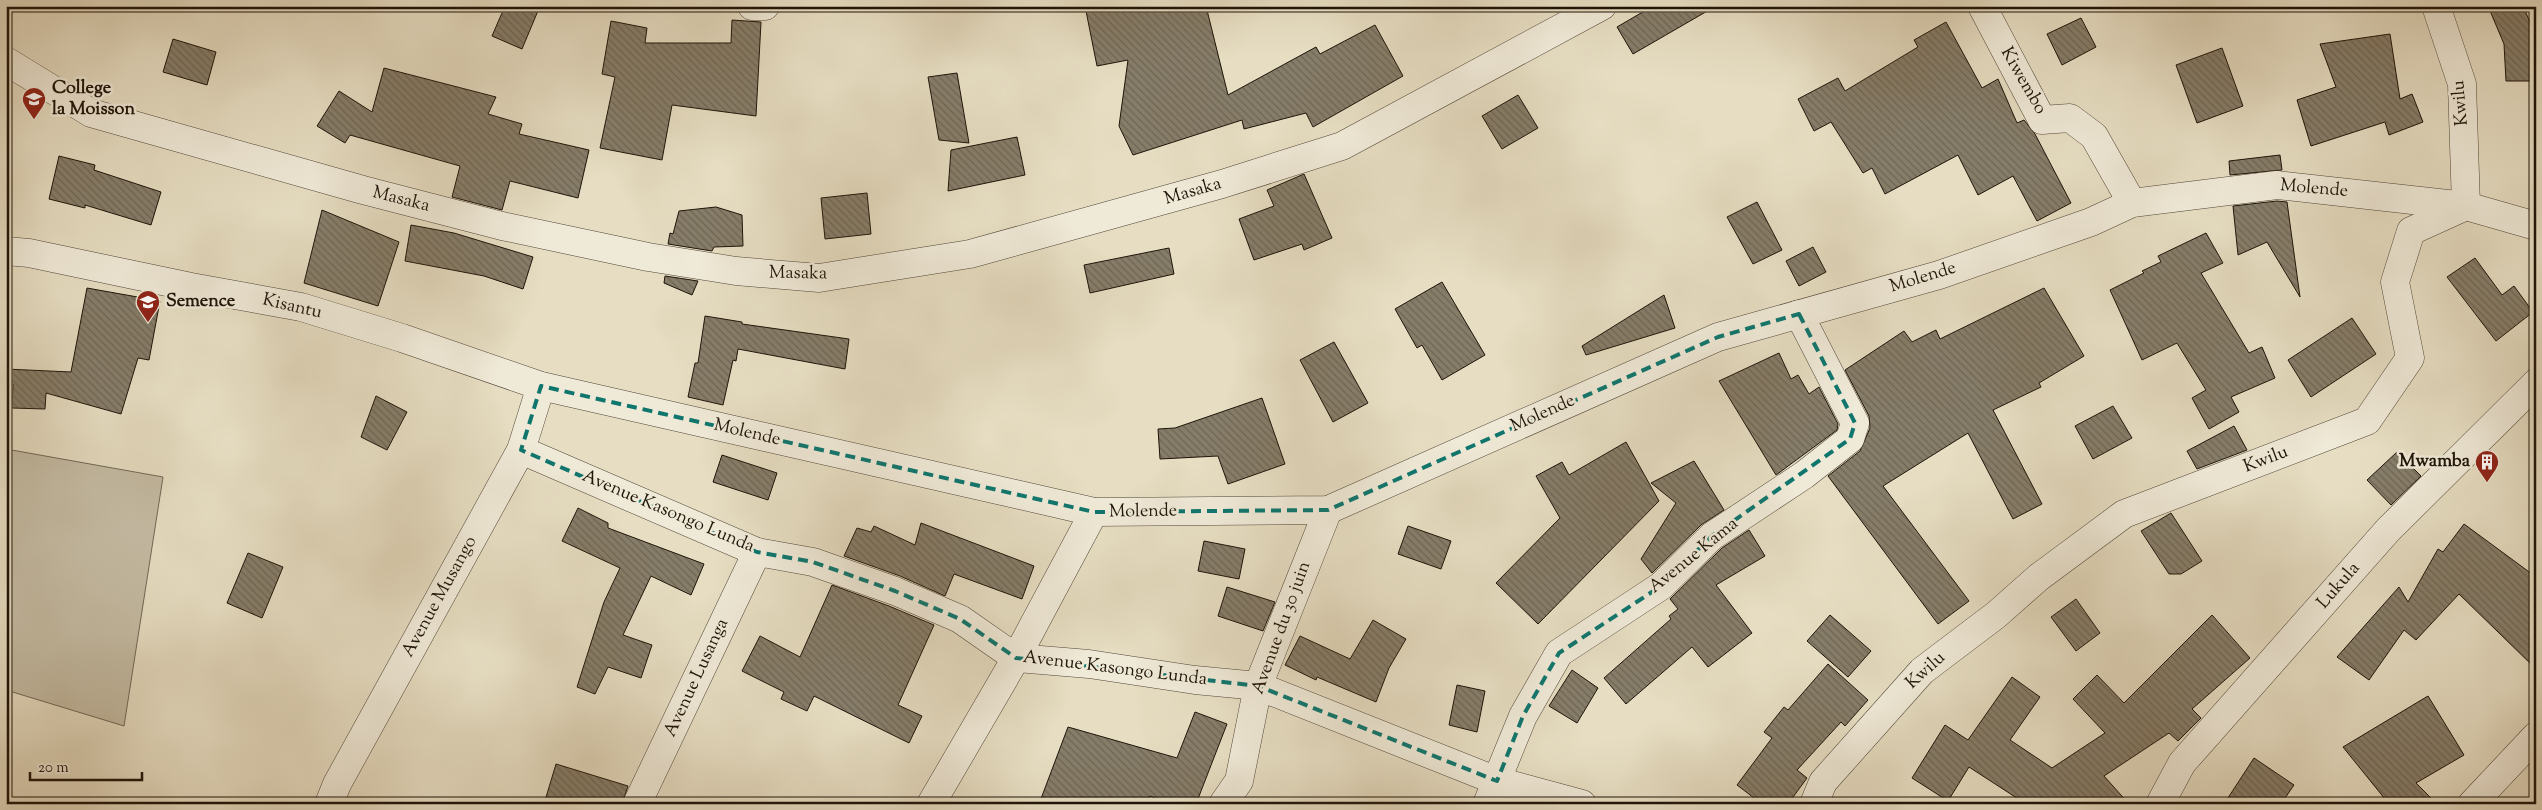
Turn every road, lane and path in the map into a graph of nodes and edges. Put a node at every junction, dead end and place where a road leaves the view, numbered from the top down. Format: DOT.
graph roads {
  1 [pos="752,6"];
  2 [pos="766,6"];
  3 [pos="1602,6"];
  4 [pos="1982,6"];
  5 [pos="2436,6"];
  6 [pos="6,61"];
  7 [pos="2132,203"];
  8 [pos="2466,206"];
  9 [pos="2536,226"];
  10 [pos="6,251"];
  11 [pos="1799,314"];
  12 [pos="2536,383"];
  13 [pos="542,386"];
  14 [pos="521,450"];
  15 [pos="1328,510"];
  16 [pos="1094,512"];
  17 [pos="757,552"];
  18 [pos="1016,658"];
  19 [pos="1258,686"];
  20 [pos="2536,736"];
  21 [pos="1492,792"];
  22 [pos="329,804"];
  23 [pos="637,804"];
  24 [pos="931,804"];
  25 [pos="1223,804"];
  26 [pos="1582,804"];
  27 [pos="1814,804"];
  28 [pos="2160,804"];
  29 [pos="2472,804"];
  1 -- 2 [label="street"];
  3 -- 6 [label="street, Masaka"];
  4 -- 7 [label="street, Kiwembo"];
  5 -- 8 [label="street, Kwilu"];
  7 -- 8 [label="street, Molende"];
  7 -- 11 [label="street, Molende"];
  8 -- 9 [label="street, Molende"];
  8 -- 27 [label="street, Kwilu"];
  10 -- 13 [label="street, Kisantu"];
  11 -- 15 [label="street, Molende"];
  11 -- 21 [label="street, Avenue Kama"];
  12 -- 28 [label="street, Lukula"];
  13 -- 14 [label="street, Avenue Musango"];
  13 -- 16 [label="street, Molende"];
  14 -- 17 [label="street, Avenue Kasongo Lunda"];
  14 -- 22 [label="street, Avenue Musango"];
  15 -- 16 [label="street, Molende"];
  15 -- 19 [label="street, Avenue du 30 juin"];
  16 -- 18 [label="street"];
  17 -- 18 [label="street, Avenue Kasongo Lunda"];
  17 -- 23 [label="street, Avenue Lusanga"];
  18 -- 19 [label="street, Avenue Kasongo Lunda"];
  18 -- 24 [label="street"];
  19 -- 21 [label="street, Avenue Kasongo Lunda"];
  19 -- 25 [label="street, Avenue du 30 juin"];
  20 -- 29 [label="street"];
  21 -- 26 [label="street, Avenue Kasongo Lunda"];
}
